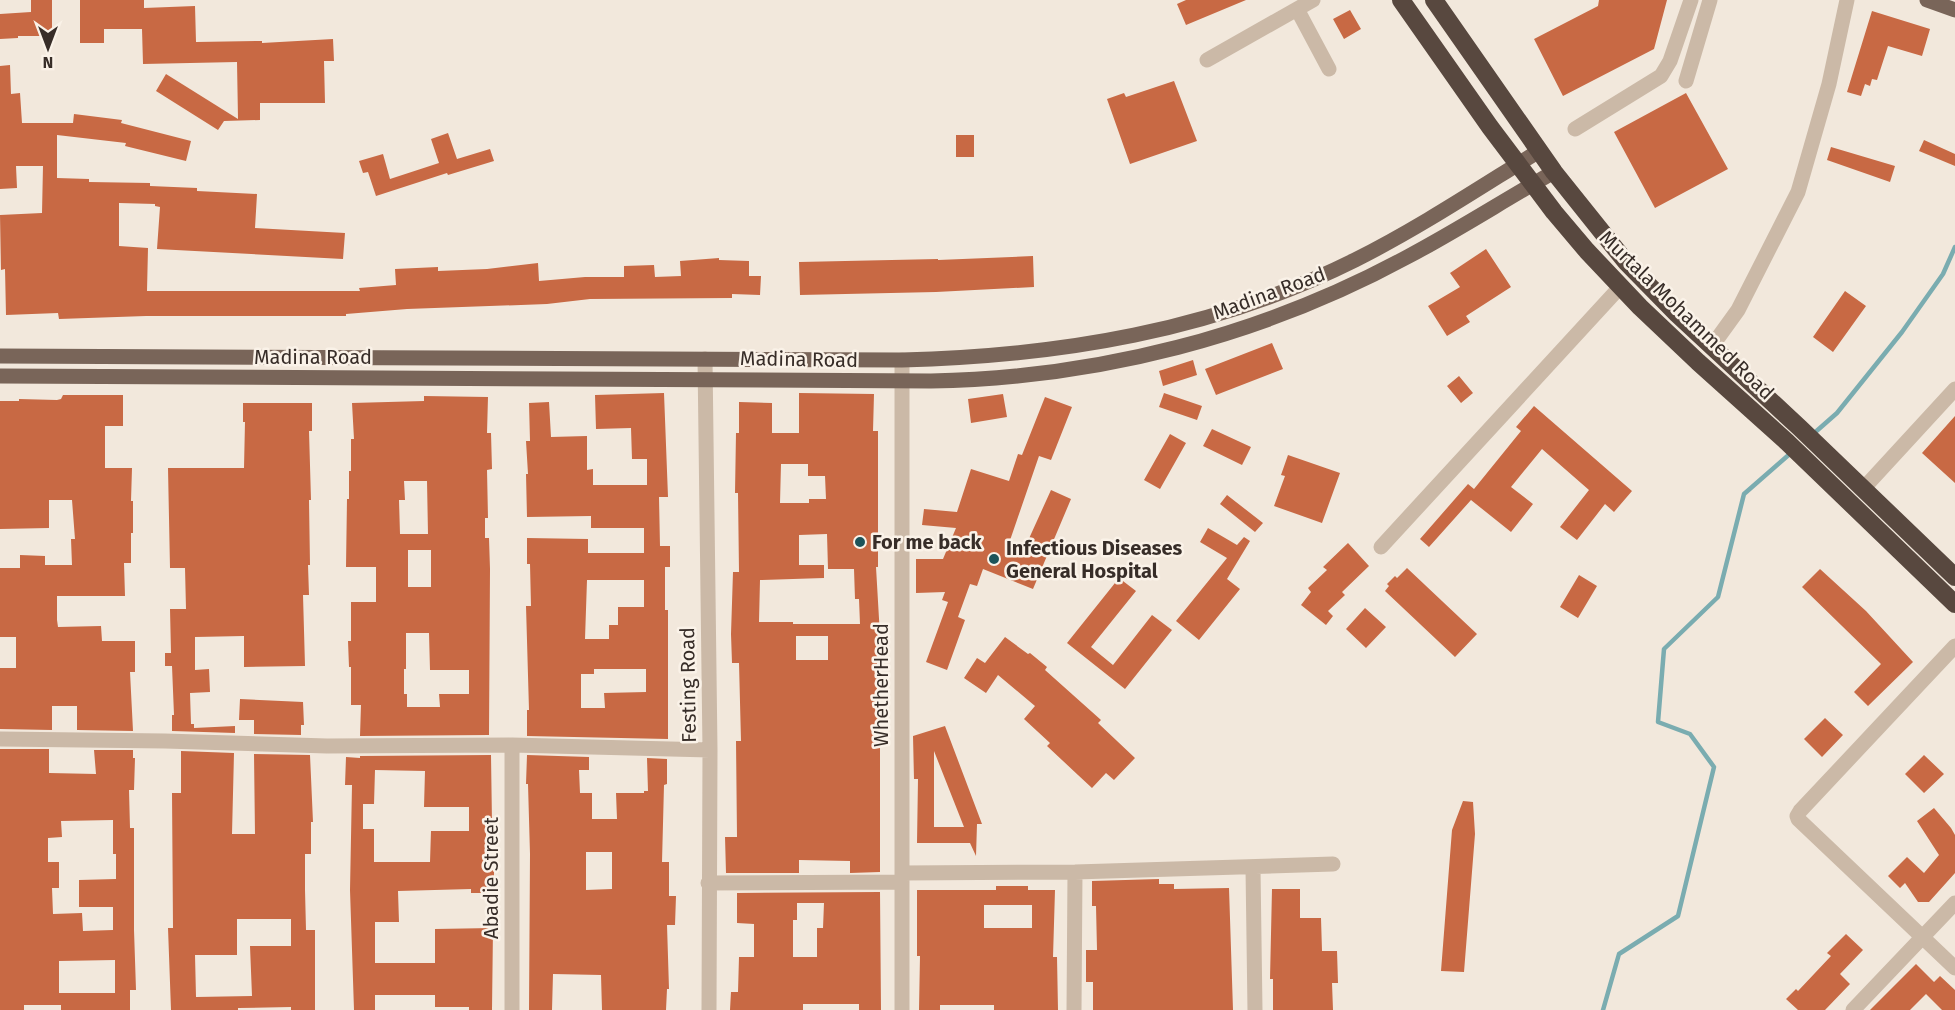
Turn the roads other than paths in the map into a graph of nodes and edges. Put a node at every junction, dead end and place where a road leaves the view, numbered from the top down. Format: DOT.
graph roads {
  1 [pos="1313,0"];
  2 [pos="1401,0"];
  3 [pos="1434,0"];
  4 [pos="1691,0"];
  5 [pos="1710,0"];
  6 [pos="1847,0"];
  7 [pos="1927,0"];
  8 [pos="1297,9"];
  9 [pos="1955,10"];
  10 [pos="1207,60"];
  11 [pos="1329,69"];
  12 [pos="1686,81"];
  13 [pos="1575,129"];
  14 [pos="1539,151"];
  15 [pos="1518,164"];
  16 [pos="1554,172"];
  17 [pos="1533,184"];
  18 [pos="1621,286"];
  19 [pos="1712,346"];
  20 [pos="0,357"];
  21 [pos="508,359"];
  22 [pos="705,359"];
  23 [pos="902,360"];
  24 [pos="0,376"];
  25 [pos="508,379"];
  26 [pos="705,379"];
  27 [pos="902,380"];
  28 [pos="1955,389"];
  29 [pos="1863,489"];
  30 [pos="1381,547"];
  31 [pos="1955,577"];
  32 [pos="1955,604"];
  33 [pos="1955,645"];
  34 [pos="0,739"];
  35 [pos="512,745"];
  36 [pos="710,750"];
  37 [pos="1333,864"];
  38 [pos="1253,868"];
  39 [pos="1075,872"];
  40 [pos="902,877"];
  41 [pos="708,883"];
  42 [pos="1955,903"];
  43 [pos="1922,938"];
  44 [pos="1955,968"];
  45 [pos="512,1010"];
  46 [pos="709,1010"];
  47 [pos="902,1010"];
  48 [pos="1074,1010"];
  49 [pos="1255,1010"];
  50 [pos="1853,1010"];
  1 -- 8 [label="street"];
  2 -- 15 [label="highway, Murtala Mohammed Road"];
  3 -- 14 [label="highway, Murtala Mohammed Road"];
  4 -- 13 [label="street"];
  5 -- 12 [label="street"];
  6 -- 19 [label="street"];
  7 -- 9 [label="main road"];
  8 -- 10 [label="street"];
  8 -- 11 [label="street"];
  14 -- 15 [label="main road, Madina Road"];
  14 -- 16 [label="highway, Murtala Mohammed Road"];
  15 -- 17 [label="highway, Murtala Mohammed Road"];
  15 -- 23 [label="main road, Madina Road"];
  16 -- 17 [label="main road, Madina Road"];
  16 -- 19 [label="highway, Murtala Mohammed Road"];
  17 -- 18 [label="highway, Murtala Mohammed Road"];
  17 -- 27 [label="main road, Madina Road"];
  18 -- 30 [label="street"];
  18 -- 32 [label="highway, Murtala Mohammed Road"];
  19 -- 29 [label="highway, Murtala Mohammed Road"];
  20 -- 21 [label="main road, Madina Road"];
  21 -- 22 [label="main road, Madina Road"];
  21 -- 25 [label="street"];
  22 -- 23 [label="main road, Madina Road"];
  22 -- 26 [label="street, Festing Road"];
  23 -- 27 [label="street, WhetherHead"];
  24 -- 25 [label="main road, Madina Road"];
  25 -- 26 [label="main road, Madina Road"];
  26 -- 27 [label="main road, Madina Road"];
  26 -- 36 [label="street, Festing Road"];
  27 -- 40 [label="street, WhetherHead"];
  28 -- 29 [label="street"];
  29 -- 31 [label="highway, Murtala Mohammed Road"];
  33 -- 43 [label="street"];
  34 -- 35 [label="street"];
  35 -- 36 [label="street"];
  35 -- 45 [label="street, Abadie Street"];
  36 -- 41 [label="street, Festing Road"];
  37 -- 38 [label="street"];
  38 -- 39 [label="street"];
  38 -- 49 [label="street"];
  39 -- 40 [label="street"];
  39 -- 48 [label="street"];
  40 -- 41 [label="street"];
  40 -- 47 [label="street, WhetherHead"];
  41 -- 46 [label="street, Festing Road"];
  42 -- 43 [label="street"];
  43 -- 44 [label="street"];
  43 -- 50 [label="street"];
}
